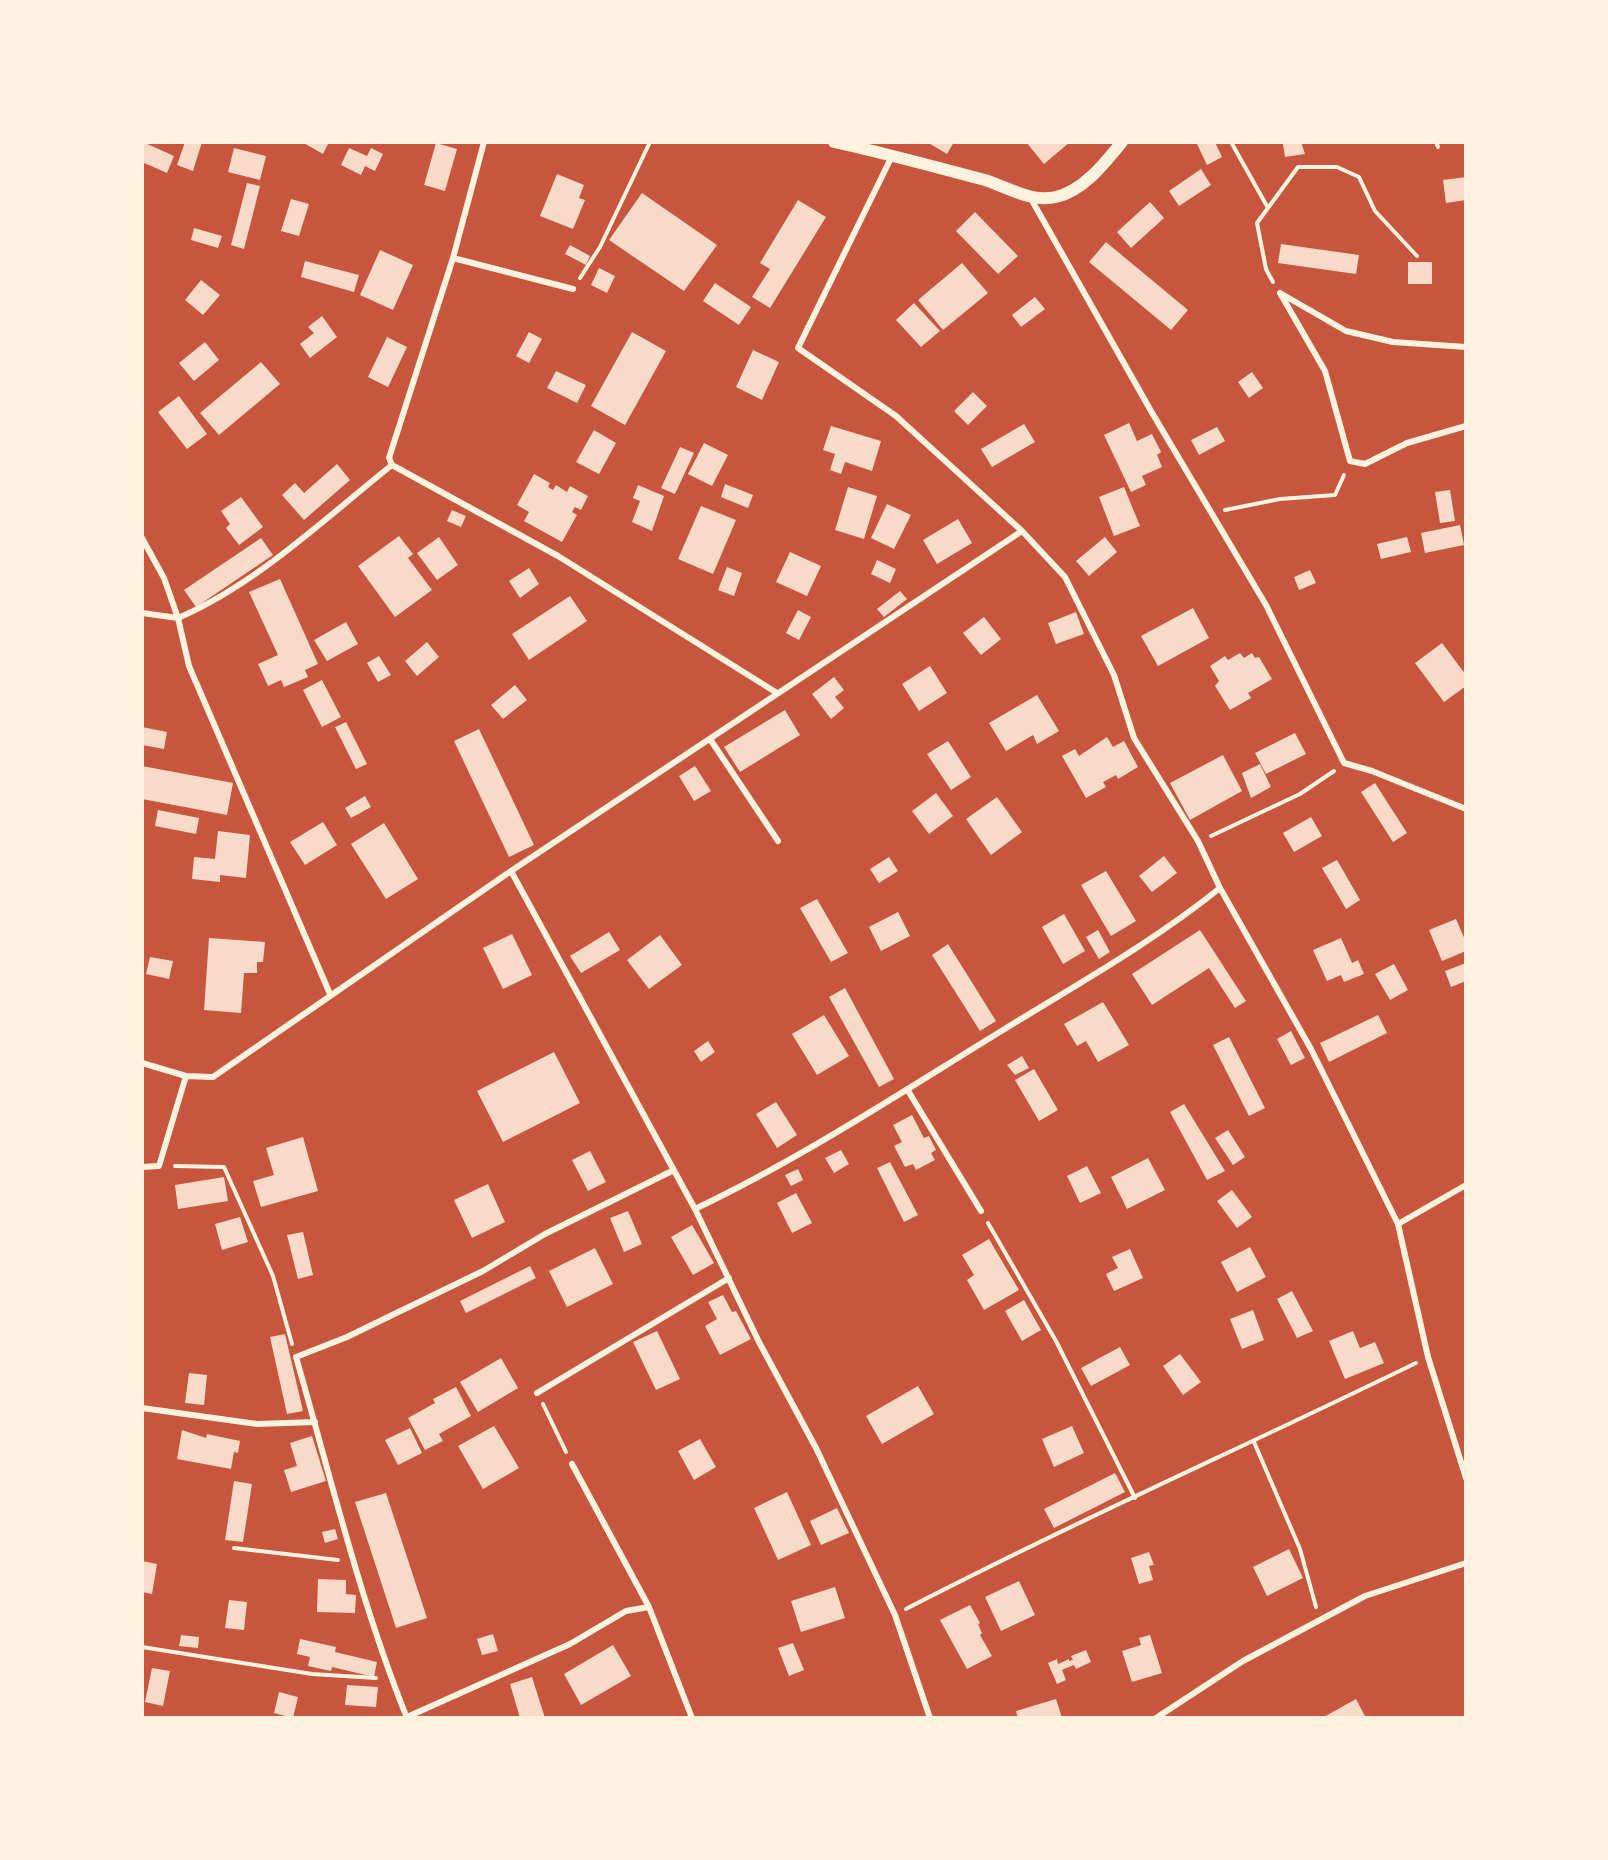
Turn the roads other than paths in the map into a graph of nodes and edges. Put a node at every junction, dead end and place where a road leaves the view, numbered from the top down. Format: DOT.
graph roads {
  1 [pos="484,142"];
  2 [pos="834,142"];
  3 [pos="1122,142"];
  4 [pos="893,155"];
  5 [pos="1030,196"];
  6 [pos="453,258"];
  7 [pos="573,289"];
  8 [pos="1466,347"];
  9 [pos="1466,426"];
  10 [pos="392,465"];
  11 [pos="1022,531"];
  12 [pos="142,538"];
  13 [pos="142,613"];
  14 [pos="177,618"];
  15 [pos="777,693"];
  16 [pos="710,739"];
  17 [pos="1466,809"];
  18 [pos="778,841"];
  19 [pos="511,871"];
  20 [pos="1220,888"];
  21 [pos="330,994"];
  22 [pos="142,1063"];
  23 [pos="186,1076"];
  24 [pos="907,1089"];
  25 [pos="142,1167"];
  26 [pos="672,1171"];
  27 [pos="1466,1185"];
  28 [pos="695,1209"];
  29 [pos="981,1211"];
  30 [pos="1398,1224"];
  31 [pos="729,1278"];
  32 [pos="537,1393"];
  33 [pos="142,1408"];
  34 [pos="315,1422"];
  35 [pos="572,1464"];
  36 [pos="1466,1478"];
  37 [pos="1466,1563"];
  38 [pos="649,1607"];
  39 [pos="407,1717"];
  40 [pos="692,1718"];
  41 [pos="930,1718"];
  42 [pos="1156,1718"];
  1 -- 6 [label="street"];
  2 -- 4 [label="main road"];
  3 -- 5 [label="main road"];
  4 -- 5 [label="main road"];
  4 -- 11 [label="street"];
  5 -- 17 [label="street"];
  6 -- 7 [label="street"];
  6 -- 10 [label="street"];
  8 -- 9 [label="street"];
  10 -- 14 [label="street"];
  10 -- 15 [label="street"];
  11 -- 15 [label="street"];
  11 -- 20 [label="street"];
  12 -- 14 [label="street"];
  13 -- 14 [label="street"];
  14 -- 21 [label="street"];
  15 -- 16 [label="street"];
  16 -- 18 [label="street"];
  16 -- 19 [label="street"];
  19 -- 21 [label="street"];
  19 -- 26 [label="street"];
  20 -- 24 [label="street"];
  20 -- 30 [label="street"];
  21 -- 23 [label="street"];
  22 -- 23 [label="street"];
  23 -- 25 [label="street"];
  24 -- 28 [label="street"];
  24 -- 29 [label="street"];
  26 -- 28 [label="street"];
  26 -- 34 [label="street"];
  27 -- 30 [label="street"];
  28 -- 31 [label="street"];
  30 -- 36 [label="street"];
  31 -- 32 [label="street"];
  31 -- 41 [label="street"];
  33 -- 34 [label="street"];
  34 -- 39 [label="street"];
  35 -- 38 [label="street"];
  37 -- 42 [label="street"];
  38 -- 39 [label="street"];
  38 -- 40 [label="street"];
}
